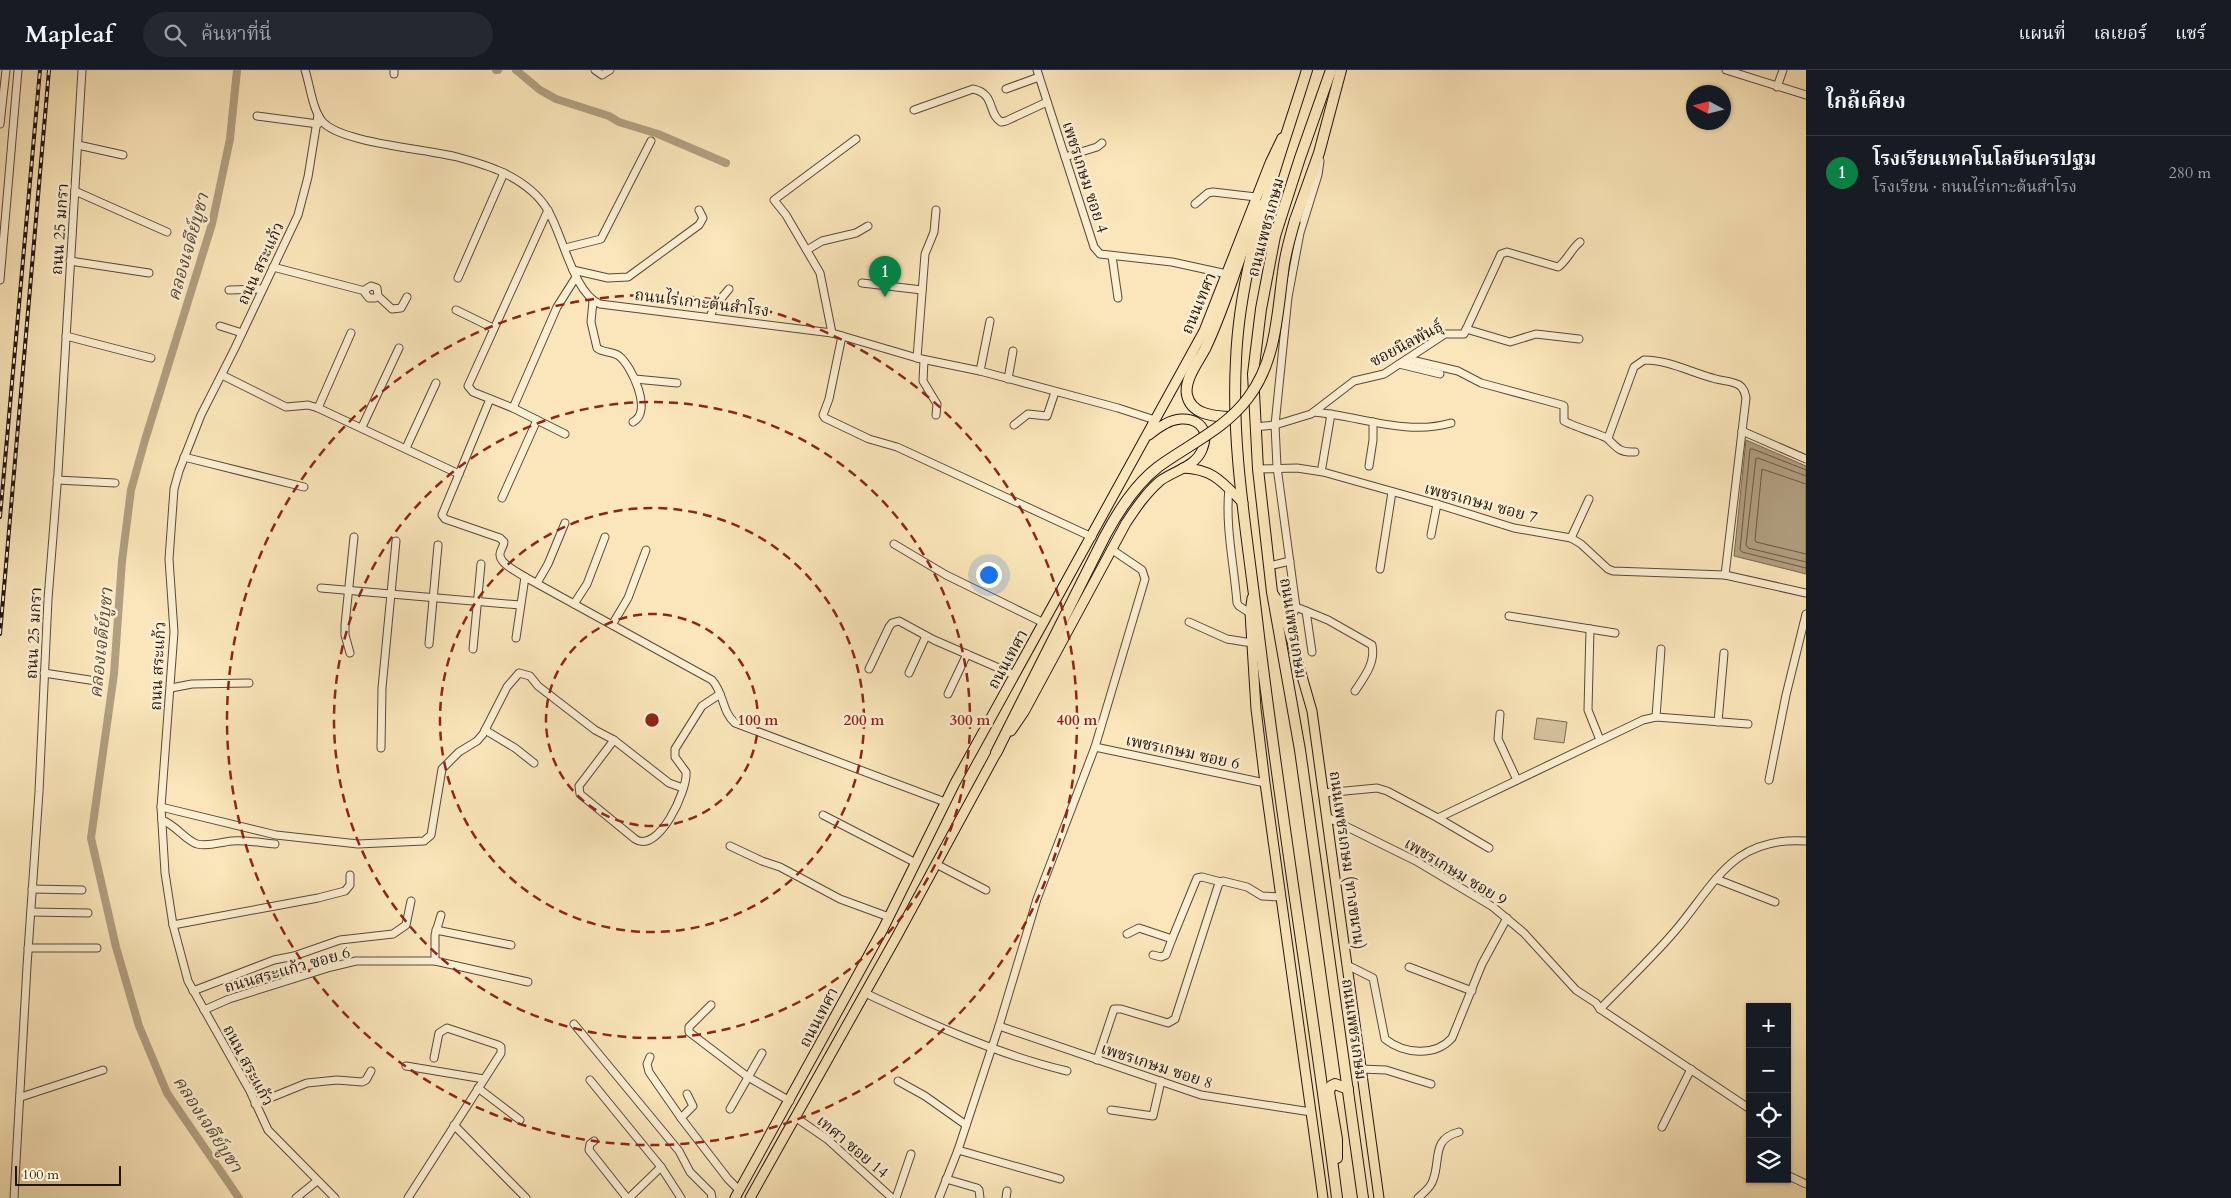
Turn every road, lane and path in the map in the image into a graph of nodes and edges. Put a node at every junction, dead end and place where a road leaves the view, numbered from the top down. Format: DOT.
graph roads {
  1 [pos="6,70"];
  2 [pos="18,70"];
  3 [pos="82,70"];
  4 [pos="305,70"];
  5 [pos="595,70"];
  6 [pos="610,70"];
  7 [pos="1309,70"];
  8 [pos="1331,70"];
  9 [pos="1342,70"];
  10 [pos="1726,70"];
  11 [pos="1783,70"];
  12 [pos="1038,74"];
  13 [pos="1777,87"];
  14 [pos="1006,89"];
  15 [pos="1806,95"];
  16 [pos="1047,102"];
  17 [pos="914,110"];
  18 [pos="318,115"];
  19 [pos="257,116"];
  20 [pos="0,124"];
  21 [pos="318,124"];
  22 [pos="1290,127"];
  23 [pos="856,139"];
  24 [pos="650,141"];
  25 [pos="1102,143"];
  26 [pos="78,144"];
  27 [pos="1319,153"];
  28 [pos="123,155"];
  29 [pos="1065,157"];
  30 [pos="504,173"];
  31 [pos="1275,175"];
  32 [pos="75,191"];
  33 [pos="1256,197"];
  34 [pos="1195,204"];
  35 [pos="548,210"];
  36 [pos="699,210"];
  37 [pos="936,210"];
  38 [pos="868,226"];
  39 [pos="167,232"];
  40 [pos="1580,242"];
  41 [pos="565,248"];
  42 [pos="807,250"];
  43 [pos="1112,256"];
  44 [pos="70,261"];
  45 [pos="272,267"];
  46 [pos="149,272"];
  47 [pos="575,273"];
  48 [pos="1227,274"];
  49 [pos="458,278"];
  50 [pos="0,280"];
  51 [pos="862,283"];
  52 [pos="261,289"];
  53 [pos="729,289"];
  54 [pos="229,290"];
  55 [pos="922,290"];
  56 [pos="407,297"];
  57 [pos="1118,298"];
  58 [pos="593,301"];
  59 [pos="456,310"];
  60 [pos="710,317"];
  61 [pos="990,321"];
  62 [pos="220,326"];
  63 [pos="493,328"];
  64 [pos="1465,332"];
  65 [pos="242,333"];
  66 [pos="351,333"];
  67 [pos="832,333"];
  68 [pos="66,336"];
  69 [pos="842,336"];
  70 [pos="1579,339"];
  71 [pos="399,348"];
  72 [pos="1013,351"];
  73 [pos="151,358"];
  74 [pos="920,359"];
  75 [pos="1408,359"];
  76 [pos="1399,364"];
  77 [pos="980,372"];
  78 [pos="1440,374"];
  79 [pos="222,375"];
  80 [pos="635,379"];
  81 [pos="1008,379"];
  82 [pos="436,383"];
  83 [pos="677,383"];
  84 [pos="1055,392"];
  85 [pos="490,399"];
  86 [pos="318,408"];
  87 [pos="513,408"];
  88 [pos="1314,412"];
  89 [pos="1331,414"];
  90 [pos="936,415"];
  91 [pos="1228,417"];
  92 [pos="537,420"];
  93 [pos="1155,420"];
  94 [pos="632,422"];
  95 [pos="1373,422"];
  96 [pos="1451,423"];
  97 [pos="1014,425"];
  98 [pos="1275,425"];
  99 [pos="362,428"];
  100 [pos="1255,428"];
  101 [pos="1742,431"];
  102 [pos="565,434"];
  103 [pos="1147,437"];
  104 [pos="1608,438"];
  105 [pos="406,448"];
  106 [pos="1635,452"];
  107 [pos="184,457"];
  108 [pos="1806,459"];
  109 [pos="1368,466"];
  110 [pos="1277,467"];
  111 [pos="1322,467"];
  112 [pos="1183,468"];
  113 [pos="1258,469"];
  114 [pos="459,474"];
  115 [pos="57,480"];
  116 [pos="115,483"];
  117 [pos="304,488"];
  118 [pos="1229,488"];
  119 [pos="1392,492"];
  120 [pos="502,498"];
  121 [pos="1589,499"];
  122 [pos="1243,503"];
  123 [pos="1437,504"];
  124 [pos="565,522"];
  125 [pos="1432,535"];
  126 [pos="354,537"];
  127 [pos="605,537"];
  128 [pos="1092,537"];
  129 [pos="1571,538"];
  130 [pos="396,541"];
  131 [pos="894,544"];
  132 [pos="438,545"];
  133 [pos="1111,549"];
  134 [pos="646,550"];
  135 [pos="1290,561"];
  136 [pos="482,564"];
  137 [pos="1269,566"];
  138 [pos="1380,569"];
  139 [pos="1725,575"];
  140 [pos="525,577"];
  141 [pos="537,583"];
  142 [pos="321,588"];
  143 [pos="1254,588"];
  144 [pos="349,591"];
  145 [pos="1272,592"];
  146 [pos="1806,593"];
  147 [pos="391,595"];
  148 [pos="433,598"];
  149 [pos="478,602"];
  150 [pos="574,604"];
  151 [pos="520,605"];
  152 [pos="1296,607"];
  153 [pos="1306,611"];
  154 [pos="1250,613"];
  155 [pos="1806,614"];
  156 [pos="1509,616"];
  157 [pos="1286,621"];
  158 [pos="1189,622"];
  159 [pos="1044,623"];
  160 [pos="612,625"];
  161 [pos="1590,629"];
  162 [pos="1616,633"];
  163 [pos="926,636"];
  164 [pos="516,638"];
  165 [pos="429,644"];
  166 [pos="1252,644"];
  167 [pos="472,649"];
  168 [pos="1661,649"];
  169 [pos="1312,652"];
  170 [pos="350,653"];
  171 [pos="1724,653"];
  172 [pos="967,654"];
  173 [pos="869,669"];
  174 [pos="44,673"];
  175 [pos="909,673"];
  176 [pos="1015,675"];
  177 [pos="96,681"];
  178 [pos="249,683"];
  179 [pos="171,688"];
  180 [pos="1355,691"];
  181 [pos="720,694"];
  182 [pos="948,694"];
  183 [pos="1500,714"];
  184 [pos="1656,717"];
  185 [pos="1718,722"];
  186 [pos="1748,724"];
  187 [pos="485,730"];
  188 [pos="614,740"];
  189 [pos="1600,740"];
  190 [pos="1095,747"];
  191 [pos="381,748"];
  192 [pos="996,753"];
  193 [pos="534,763"];
  194 [pos="1517,780"];
  195 [pos="1769,780"];
  196 [pos="1265,783"];
  197 [pos="683,788"];
  198 [pos="1324,793"];
  199 [pos="946,802"];
  200 [pos="161,807"];
  201 [pos="823,815"];
  202 [pos="1327,816"];
  203 [pos="1438,818"];
  204 [pos="162,820"];
  205 [pos="1806,841"];
  206 [pos="275,844"];
  207 [pos="730,846"];
  208 [pos="1489,848"];
  209 [pos="916,863"];
  210 [pos="936,864"];
  211 [pos="350,875"];
  212 [pos="1716,879"];
  213 [pos="909,880"];
  214 [pos="1221,882"];
  215 [pos="923,888"];
  216 [pos="32,889"];
  217 [pos="82,890"];
  218 [pos="986,890"];
  219 [pos="1280,897"];
  220 [pos="411,901"];
  221 [pos="1775,902"];
  222 [pos="31,912"];
  223 [pos="88,913"];
  224 [pos="441,916"];
  225 [pos="889,917"];
  226 [pos="1507,918"];
  227 [pos="173,924"];
  228 [pos="883,929"];
  229 [pos="436,930"];
  230 [pos="1127,934"];
  231 [pos="897,936"];
  232 [pos="1172,939"];
  233 [pos="511,945"];
  234 [pos="28,948"];
  235 [pos="97,948"];
  236 [pos="1153,955"];
  237 [pos="435,961"];
  238 [pos="1347,965"];
  239 [pos="1409,967"];
  240 [pos="528,982"];
  241 [pos="193,991"];
  242 [pos="1472,991"];
  243 [pos="865,992"];
  244 [pos="711,1005"];
  245 [pos="1600,1009"];
  246 [pos="204,1010"];
  247 [pos="574,1024"];
  248 [pos="999,1026"];
  249 [pos="992,1048"];
  250 [pos="762,1053"];
  251 [pos="650,1057"];
  252 [pos="434,1058"];
  253 [pos="1096,1060"];
  254 [pos="406,1066"];
  255 [pos="1361,1069"];
  256 [pos="1691,1069"];
  257 [pos="103,1070"];
  258 [pos="1067,1071"];
  259 [pos="371,1072"];
  260 [pos="748,1077"];
  261 [pos="484,1079"];
  262 [pos="590,1080"];
  263 [pos="898,1081"];
  264 [pos="1161,1081"];
  265 [pos="1431,1084"];
  266 [pos="478,1088"];
  267 [pos="1348,1089"];
  268 [pos="687,1094"];
  269 [pos="21,1097"];
  270 [pos="790,1101"];
  271 [pos="255,1104"];
  272 [pos="1746,1106"];
  273 [pos="730,1109"];
  274 [pos="1111,1110"];
  275 [pos="1311,1112"];
  276 [pos="795,1117"];
  277 [pos="681,1118"];
  278 [pos="520,1120"];
  279 [pos="454,1125"];
  280 [pos="966,1125"];
  281 [pos="1662,1127"];
  282 [pos="1459,1132"];
  283 [pos="594,1142"];
  284 [pos="958,1150"];
  285 [pos="911,1154"];
  286 [pos="661,1167"];
  287 [pos="1334,1173"];
  288 [pos="1791,1178"];
  289 [pos="946,1179"];
  290 [pos="1060,1179"];
  291 [pos="317,1181"];
  292 [pos="1806,1184"];
  293 [pos="737,1194"];
  294 [pos="14,1198"];
  295 [pos="296,1198"];
  296 [pos="335,1198"];
  297 [pos="408,1198"];
  298 [pos="526,1198"];
  299 [pos="628,1198"];
  300 [pos="681,1198"];
  301 [pos="712,1198"];
  302 [pos="750,1198"];
  303 [pos="894,1198"];
  304 [pos="940,1198"];
  305 [pos="980,1198"];
  306 [pos="1323,1198"];
  307 [pos="1337,1198"];
  308 [pos="1363,1198"];
  309 [pos="1379,1198"];
  310 [pos="1418,1198"];
  1 -- 20 [label="street"];
  2 -- 50 [label="street"];
  3 -- 26 [label="street, ถนน 25 มกรา"];
  4 -- 18 [label="street, ถนน สระแก้ว"];
  5 -- 6 [label="street"];
  7 -- 22 [label="highway, ถนนเพชรเกษม"];
  8 -- 100 [label="highway, ถนนเพชรเกษม"];
  9 -- 27 [label="highway"];
  10 -- 13 [label="street"];
  11 -- 13 [label="street"];
  12 -- 14 [label="street"];
  12 -- 16 [label="street, เพชรเกษม ซอย 4"];
  13 -- 15 [label="street"];
  16 -- 17 [label="street"];
  16 -- 29 [label="street, เพชรเกษม ซอย 4"];
  18 -- 21 [label="street, ถนน สระแก้ว"];
  18 -- 30 [label="street"];
  19 -- 21 [label="street"];
  21 -- 45 [label="street, ถนน สระแก้ว"];
  22 -- 31 [label="highway, ถนนเพชรเกษม"];
  22 -- 33 [label="main road, ถนนเทศา"];
  23 -- 42 [label="street"];
  24 -- 41 [label="street"];
  25 -- 29 [label="street"];
  26 -- 28 [label="street"];
  26 -- 32 [label="street, ถนน 25 มกรา"];
  27 -- 91 [label="highway, bridge"];
  27 -- 98 [label="street"];
  29 -- 43 [label="street, เพชรเกษม ซอย 4"];
  30 -- 35 [label="street"];
  30 -- 49 [label="street"];
  31 -- 91 [label="highway"];
  31 -- 122 [label="highway, ถนนเพชรเกษม"];
  32 -- 39 [label="street"];
  32 -- 44 [label="street, ถนน 25 มกรา"];
  33 -- 34 [label="street"];
  33 -- 48 [label="main road, ถนนเทศา"];
  35 -- 41 [label="street"];
  35 -- 63 [label="street"];
  36 -- 47 [label="street"];
  37 -- 55 [label="street"];
  38 -- 42 [label="street"];
  40 -- 64 [label="street"];
  41 -- 47 [label="street"];
  42 -- 67 [label="street"];
  43 -- 48 [label="street, เพชรเกษม ซอย 4"];
  43 -- 57 [label="street"];
  44 -- 46 [label="street"];
  44 -- 68 [label="street, ถนน 25 มกรา"];
  45 -- 52 [label="street, ถนน สระแก้ว"];
  45 -- 56 [label="street"];
  47 -- 58 [label="street"];
  47 -- 87 [label="street"];
  48 -- 93 [label="main road, ถนนเทศา"];
  51 -- 55 [label="street"];
  52 -- 54 [label="street"];
  52 -- 65 [label="street, ถนน สระแก้ว"];
  53 -- 60 [label="street"];
  55 -- 74 [label="street"];
  58 -- 60 [label="street, ถนนไร่เกาะต้นสำโรง"];
  58 -- 80 [label="street"];
  59 -- 63 [label="street"];
  60 -- 67 [label="street, ถนนไร่เกาะต้นสำโรง"];
  61 -- 77 [label="street"];
  62 -- 65 [label="street"];
  63 -- 85 [label="street"];
  64 -- 70 [label="street"];
  64 -- 75 [label="street, ซอยนิลพันธุ์"];
  65 -- 79 [label="street, ถนน สระแก้ว"];
  66 -- 86 [label="street"];
  67 -- 69 [label="street, ถนนไร่เกาะต้นสำโรง"];
  68 -- 73 [label="street"];
  68 -- 115 [label="street, ถนน 25 มกรา"];
  69 -- 74 [label="street, ถนนไร่เกาะต้นสำโรง"];
  69 -- 128 [label="street"];
  71 -- 99 [label="street"];
  72 -- 81 [label="street"];
  74 -- 77 [label="street, ถนนไร่เกาะต้นสำโรง"];
  74 -- 90 [label="street"];
  75 -- 76 [label="street, ซอยนิลพันธุ์"];
  75 -- 104 [label="street"];
  76 -- 78 [label="street"];
  76 -- 88 [label="street, ซอยนิลพันธุ์"];
  77 -- 81 [label="street, ถนนไร่เกาะต้นสำโรง"];
  79 -- 86 [label="street"];
  79 -- 107 [label="street, ถนน สระแก้ว"];
  80 -- 83 [label="street"];
  80 -- 94 [label="street"];
  81 -- 84 [label="street, ถนนไร่เกาะต้นสำโรง"];
  82 -- 105 [label="street"];
  84 -- 93 [label="street, ถนนไร่เกาะต้นสำโรง"];
  84 -- 97 [label="street"];
  85 -- 87 [label="street"];
  85 -- 114 [label="street"];
  86 -- 99 [label="street"];
  87 -- 92 [label="street"];
  88 -- 89 [label="street"];
  88 -- 98 [label="street, ซอยนิลพันธุ์"];
  89 -- 95 [label="street"];
  89 -- 111 [label="street"];
  91 -- 192 [label="highway, bridge"];
  92 -- 102 [label="street"];
  92 -- 120 [label="street"];
  93 -- 103 [label="main road, ถนนเทศา"];
  95 -- 96 [label="street"];
  95 -- 109 [label="street"];
  98 -- 100 [label="street, ซอยนิลพันธุ์"];
  98 -- 110 [label="street"];
  99 -- 105 [label="street"];
  100 -- 113 [label="highway, ถนนเพชรเกษม"];
  101 -- 104 [label="street"];
  101 -- 108 [label="street"];
  101 -- 139 [label="street"];
  103 -- 112 [label="main road, ถนนเทศา"];
  103 -- 128 [label="main road, ถนนเทศา"];
  104 -- 106 [label="street"];
  105 -- 114 [label="street"];
  107 -- 117 [label="street"];
  107 -- 179 [label="street, ถนน สระแก้ว"];
  110 -- 113 [label="street, เพชรเกษม ซอย 7"];
  110 -- 119 [label="street, เพชรเกษม ซอย 7"];
  110 -- 135 [label="street"];
  112 -- 118 [label="main road"];
  112 -- 133 [label="main road, ถนนเทศา"];
  113 -- 137 [label="highway, ถนนเพชรเกษม"];
  114 -- 140 [label="street"];
  115 -- 116 [label="street"];
  115 -- 174 [label="street, ถนน 25 มกรา"];
  118 -- 122 [label="main road"];
  118 -- 154 [label="street"];
  119 -- 123 [label="street, เพชรเกษม ซอย 7"];
  119 -- 138 [label="street"];
  121 -- 129 [label="street"];
  122 -- 143 [label="highway, ถนนเพชรเกษม"];
  123 -- 125 [label="street"];
  123 -- 129 [label="street, เพชรเกษม ซอย 7"];
  124 -- 141 [label="street"];
  126 -- 144 [label="street"];
  127 -- 150 [label="street"];
  128 -- 159 [label="main road, ถนนเทศา"];
  129 -- 139 [label="street, เพชรเกษม ซอย 7"];
  130 -- 147 [label="street"];
  131 -- 159 [label="street"];
  132 -- 148 [label="street"];
  133 -- 190 [label="street"];
  133 -- 192 [label="main road, ถนนเทศา"];
  134 -- 160 [label="street"];
  135 -- 137 [label="street"];
  135 -- 152 [label="street"];
  136 -- 149 [label="street"];
  137 -- 145 [label="highway, ถนนเพชรเกษม"];
  139 -- 146 [label="street, เพชรเกษม ซอย 7"];
  140 -- 141 [label="street"];
  140 -- 151 [label="street"];
  141 -- 150 [label="street"];
  142 -- 144 [label="street"];
  143 -- 154 [label="main road"];
  143 -- 287 [label="highway, ถนนเพชรเกษม"];
  144 -- 147 [label="street"];
  144 -- 170 [label="street"];
  145 -- 157 [label="main road, ถนนเพชรเกษม (ทางขนาน)"];
  145 -- 267 [label="highway, ถนนเพชรเกษม"];
  147 -- 148 [label="street"];
  147 -- 191 [label="street"];
  148 -- 149 [label="street"];
  148 -- 165 [label="street"];
  149 -- 151 [label="street"];
  149 -- 167 [label="street"];
  150 -- 160 [label="street"];
  151 -- 164 [label="street"];
  152 -- 153 [label="street"];
  152 -- 157 [label="street"];
  153 -- 169 [label="street"];
  153 -- 180 [label="street"];
  154 -- 166 [label="main road"];
  155 -- 195 [label="street"];
  156 -- 161 [label="street"];
  157 -- 198 [label="main road, ถนนเพชรเกษม (ทางขนาน)"];
  158 -- 166 [label="street"];
  159 -- 176 [label="main road, ถนนเทศา"];
  160 -- 181 [label="street"];
  161 -- 162 [label="street"];
  161 -- 189 [label="street"];
  163 -- 172 [label="street"];
  163 -- 173 [label="street"];
  163 -- 175 [label="street"];
  166 -- 196 [label="main road"];
  168 -- 184 [label="street"];
  171 -- 185 [label="street"];
  172 -- 176 [label="street"];
  172 -- 182 [label="street"];
  174 -- 177 [label="street"];
  174 -- 216 [label="street, ถนน 25 มกรา"];
  176 -- 199 [label="main road, ถนนเทศา"];
  178 -- 179 [label="street"];
  179 -- 200 [label="street, ถนน สระแก้ว"];
  181 -- 197 [label="street"];
  181 -- 199 [label="street"];
  183 -- 194 [label="street"];
  184 -- 185 [label="street"];
  184 -- 189 [label="street"];
  185 -- 186 [label="street"];
  187 -- 188 [label="street"];
  187 -- 193 [label="street"];
  187 -- 200 [label="street"];
  188 -- 197 [label="street"];
  188 -- 197 [label="street"];
  189 -- 194 [label="street"];
  190 -- 196 [label="street, เพชรเกษม ซอย 6"];
  190 -- 248 [label="street"];
  192 -- 210 [label="main road, ถนนเทศา"];
  194 -- 203 [label="street"];
  196 -- 219 [label="main road"];
  198 -- 202 [label="main road, ถนนเพชรเกษม (ทางขนาน)"];
  198 -- 203 [label="street"];
  199 -- 209 [label="main road, ถนนเทศา"];
  200 -- 204 [label="street, ถนน สระแก้ว"];
  201 -- 209 [label="street"];
  202 -- 226 [label="street, เพชรเกษม ซอย 9"];
  202 -- 238 [label="main road, ถนนเพชรเกษม (ทางขนาน)"];
  203 -- 208 [label="street"];
  204 -- 206 [label="street"];
  204 -- 227 [label="street, ถนน สระแก้ว"];
  205 -- 212 [label="street"];
  207 -- 225 [label="street"];
  209 -- 213 [label="main road, ถนนเทศา"];
  210 -- 215 [label="main road, ถนนเทศา"];
  210 -- 218 [label="street"];
  211 -- 227 [label="street"];
  212 -- 221 [label="street"];
  212 -- 245 [label="street"];
  213 -- 215 [label="main road"];
  213 -- 225 [label="main road, ถนนเทศา"];
  214 -- 219 [label="street"];
  214 -- 232 [label="street"];
  214 -- 253 [label="street"];
  215 -- 231 [label="main road, ถนนเทศา"];
  216 -- 217 [label="street"];
  216 -- 222 [label="street, ถนน 25 มกรา"];
  219 -- 275 [label="main road"];
  220 -- 241 [label="street"];
  222 -- 223 [label="street"];
  222 -- 234 [label="street, ถนน 25 มกรา"];
  224 -- 229 [label="street"];
  225 -- 228 [label="main road, ถนนเทศา"];
  226 -- 242 [label="street"];
  226 -- 245 [label="street, เพชรเกษม ซอย 9"];
  227 -- 241 [label="street, ถนน สระแก้ว"];
  228 -- 231 [label="main road"];
  228 -- 270 [label="main road, ถนนเทศา"];
  229 -- 233 [label="street"];
  229 -- 237 [label="street"];
  230 -- 232 [label="street"];
  231 -- 243 [label="main road, ถนนเทศา"];
  232 -- 236 [label="street"];
  234 -- 235 [label="street"];
  234 -- 269 [label="street, ถนน 25 มกรา"];
  237 -- 240 [label="street, ถนนสระแก้ว ซอย 6"];
  237 -- 246 [label="street, ถนนสระแก้ว ซอย 6"];
  238 -- 242 [label="street"];
  238 -- 255 [label="main road, ถนนเพชรเกษม (ทางขนาน)"];
  239 -- 242 [label="street"];
  241 -- 246 [label="street, ถนน สระแก้ว"];
  243 -- 249 [label="street"];
  243 -- 276 [label="main road, ถนนเทศา"];
  244 -- 260 [label="street"];
  245 -- 256 [label="street, เพชรเกษม ซอย 9"];
  246 -- 271 [label="street, ถนน สระแก้ว"];
  247 -- 301 [label="street"];
  248 -- 249 [label="street"];
  248 -- 253 [label="street, เพชรเกษม ซอย 8"];
  249 -- 258 [label="street"];
  249 -- 280 [label="street"];
  250 -- 260 [label="street"];
  251 -- 277 [label="street"];
  252 -- 261 [label="street"];
  253 -- 264 [label="street, เพชรเกษม ซอย 8"];
  254 -- 261 [label="street"];
  255 -- 265 [label="street"];
  255 -- 309 [label="main road, ถนนเพชรเกษม (ทางขนาน)"];
  256 -- 272 [label="street, เพชรเกษม ซอย 9"];
  256 -- 281 [label="street"];
  257 -- 269 [label="street"];
  259 -- 271 [label="street"];
  260 -- 270 [label="street"];
  260 -- 273 [label="street"];
  261 -- 266 [label="street"];
  262 -- 286 [label="street"];
  263 -- 280 [label="street"];
  264 -- 274 [label="street"];
  264 -- 275 [label="street, เพชรเกษม ซอย 8"];
  266 -- 278 [label="street"];
  266 -- 279 [label="street"];
  267 -- 287 [label="highway"];
  267 -- 308 [label="highway, ถนนเพชรเกษม"];
  268 -- 277 [label="street"];
  269 -- 294 [label="street, ถนน 25 มกรา"];
  270 -- 293 [label="main road, ถนนเทศา"];
  271 -- 291 [label="street, ถนน สระแก้ว"];
  275 -- 306 [label="main road"];
  276 -- 302 [label="main road, ถนนเทศา"];
  276 -- 303 [label="street, เทศา ซอย 14"];
  277 -- 293 [label="street"];
  279 -- 297 [label="street"];
  279 -- 298 [label="street"];
  280 -- 284 [label="street"];
  282 -- 310 [label="street"];
  283 -- 299 [label="street"];
  284 -- 289 [label="street"];
  284 -- 290 [label="street"];
  285 -- 303 [label="street"];
  286 -- 299 [label="street"];
  286 -- 300 [label="street"];
  287 -- 307 [label="highway, ถนนเพชรเกษม"];
  288 -- 292 [label="street"];
  289 -- 304 [label="street"];
  289 -- 305 [label="street"];
  291 -- 295 [label="street"];
  291 -- 296 [label="street, ถนน สระแก้ว"];
}
